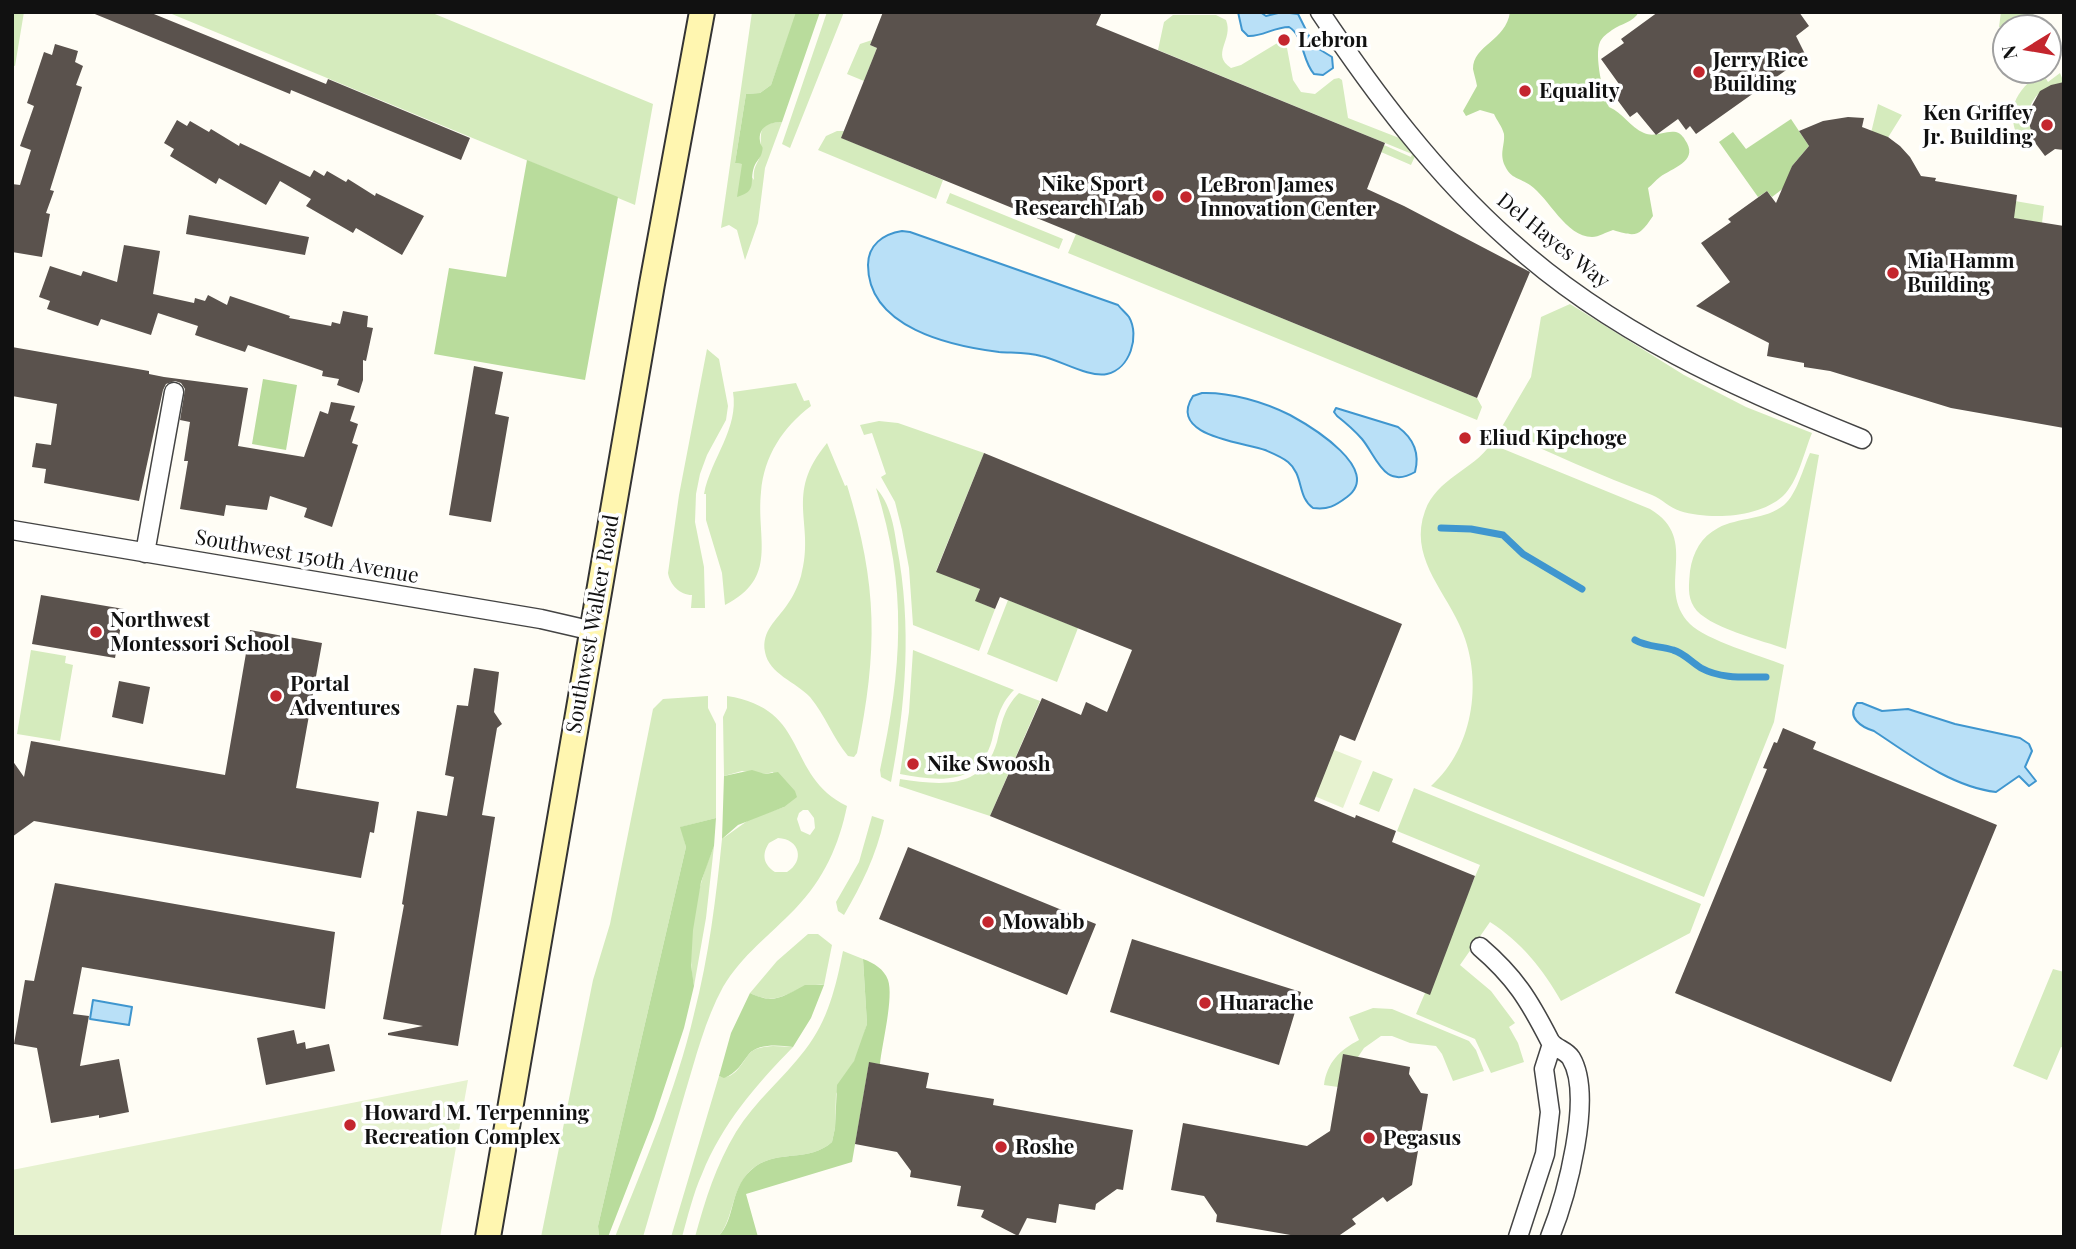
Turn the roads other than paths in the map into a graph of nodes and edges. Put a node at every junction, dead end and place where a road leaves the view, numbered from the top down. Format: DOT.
graph roads {
  1 [pos="702,12"];
  2 [pos="1320,12"];
  3 [pos="174,392"];
  4 [pos="1862,439"];
  5 [pos="12,530"];
  6 [pos="145,553"];
  7 [pos="593,631"];
  8 [pos="1480,947"];
  9 [pos="1552,1044"];
  10 [pos="488,1237"];
  11 [pos="1518,1237"];
  12 [pos="1550,1237"];
  1 -- 7 [label="main road, Southwest Walker Road"];
  2 -- 4 [label="street, Del Hayes Way"];
  3 -- 6 [label="street"];
  5 -- 6 [label="street, Southwest 150th Avenue"];
  6 -- 7 [label="street, Southwest 150th Avenue"];
  7 -- 10 [label="main road, Southwest Walker Road"];
  8 -- 9 [label="street"];
  9 -- 11 [label="street"];
  9 -- 12 [label="street"];
}
